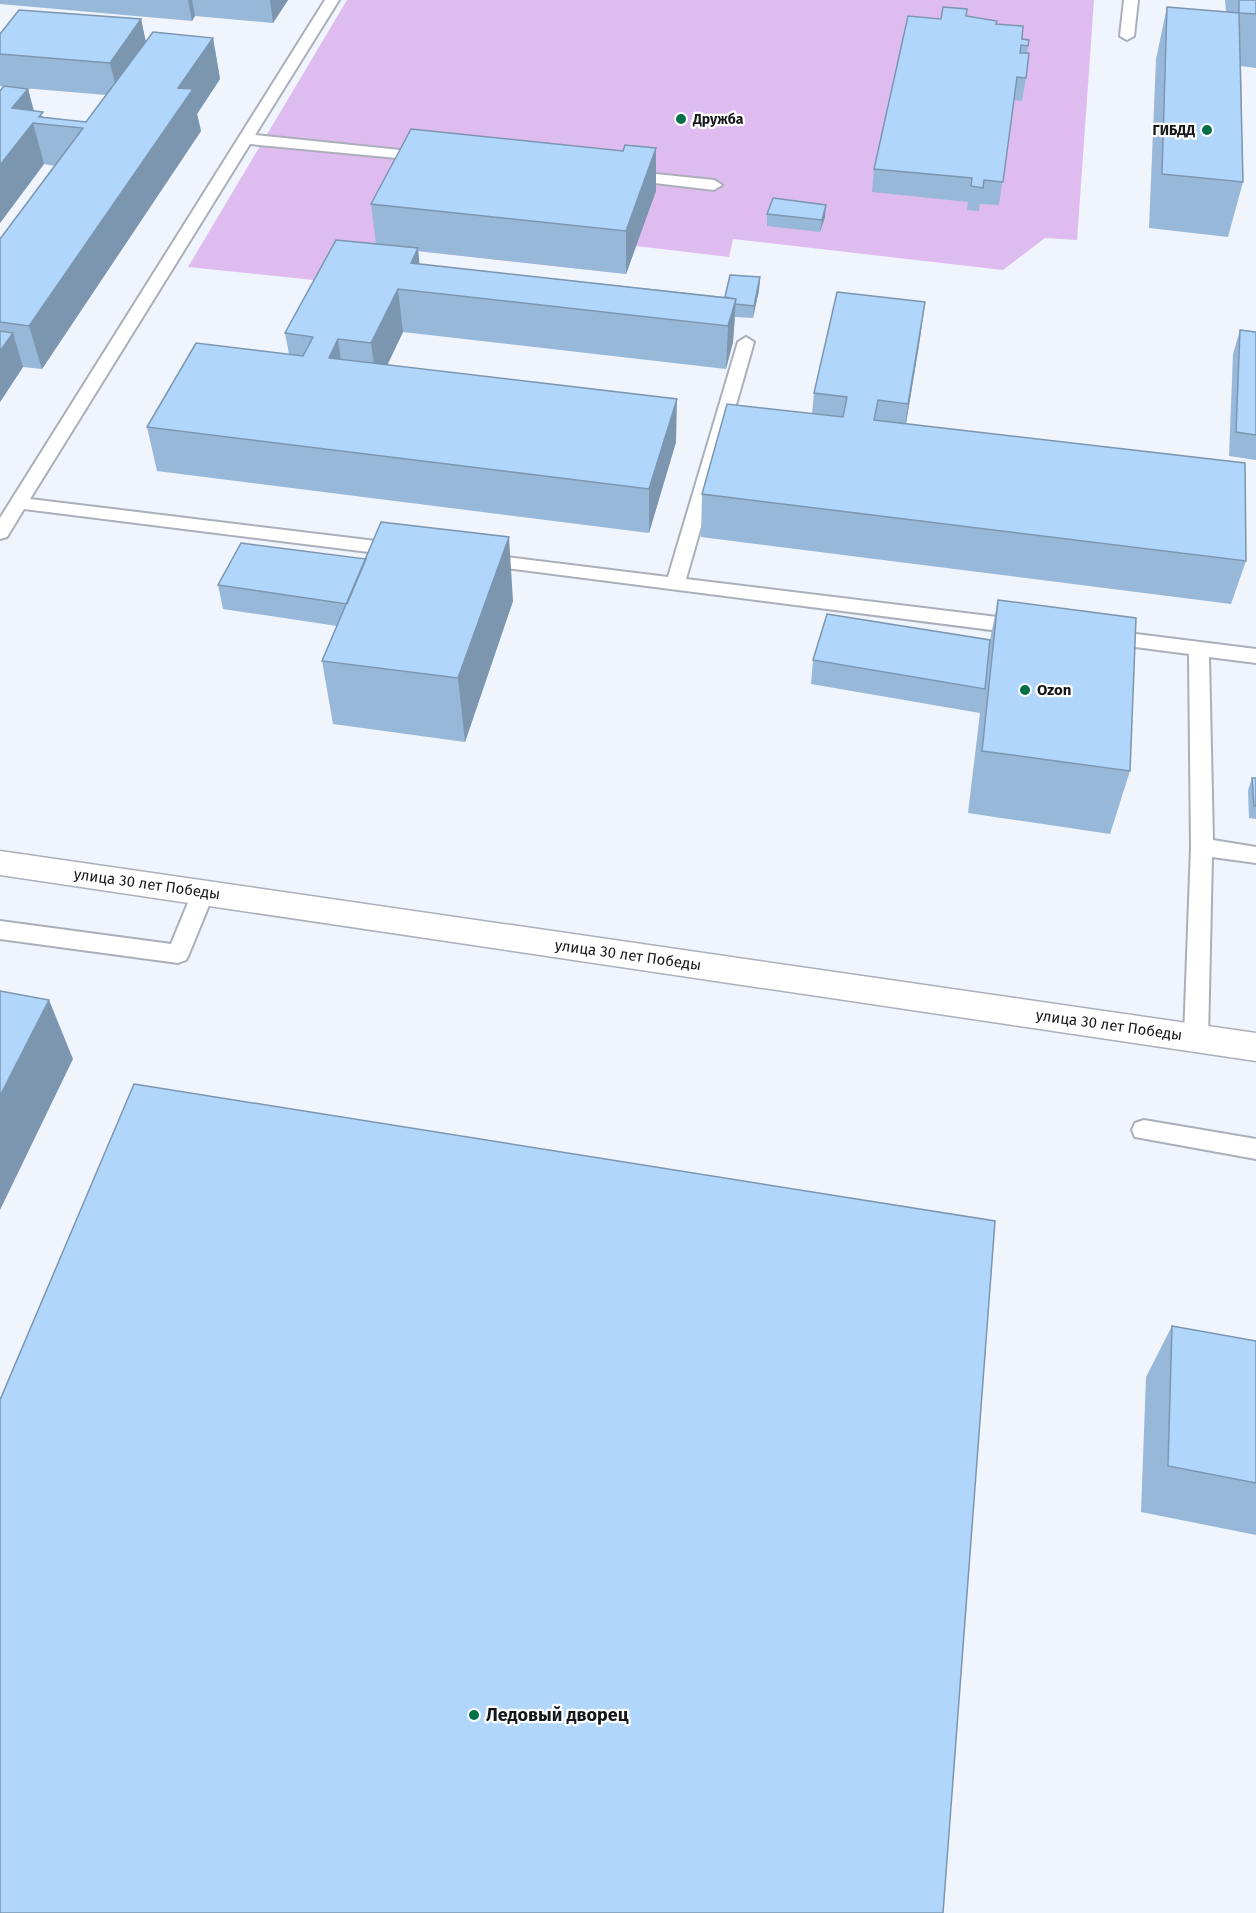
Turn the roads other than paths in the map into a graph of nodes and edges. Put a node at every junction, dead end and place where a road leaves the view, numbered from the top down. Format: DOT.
graph roads {
  1 [pos="332,0"];
  2 [pos="1131,0"];
  3 [pos="1127,36"];
  4 [pos="246,139"];
  5 [pos="444,158"];
  6 [pos="608,174"];
  7 [pos="714,185"];
  8 [pos="746,342"];
  9 [pos="19,503"];
  10 [pos="0,533"];
  11 [pos="417,552"];
  12 [pos="464,558"];
  13 [pos="675,584"];
  14 [pos="1044,630"];
  15 [pos="1092,636"];
  16 [pos="1199,649"];
  17 [pos="1256,656"];
  18 [pos="1202,846"];
  19 [pos="1256,855"];
  20 [pos="0,863"];
  21 [pos="203,893"];
  22 [pos="0,930"];
  23 [pos="1196,1038"];
  24 [pos="1256,1047"];
  25 [pos="1144,1130"];
  26 [pos="1256,1149"];
  1 -- 4 [label="lane"];
  2 -- 3 [label="lane"];
  4 -- 5 [label="lane"];
  4 -- 9 [label="lane"];
  6 -- 7 [label="lane"];
  8 -- 13 [label="lane"];
  9 -- 10 [label="lane"];
  9 -- 11 [label="lane"];
  12 -- 13 [label="lane"];
  13 -- 14 [label="lane"];
  15 -- 16 [label="lane"];
  16 -- 17 [label="lane"];
  16 -- 18 [label="lane"];
  18 -- 19 [label="lane"];
  18 -- 23 [label="lane"];
  20 -- 21 [label="street, улица 30 лет Победы"];
  21 -- 22 [label="lane"];
  21 -- 23 [label="street, улица 30 лет Победы"];
  23 -- 24 [label="street, улица 30 лет Победы"];
  25 -- 26 [label="lane"];
}
